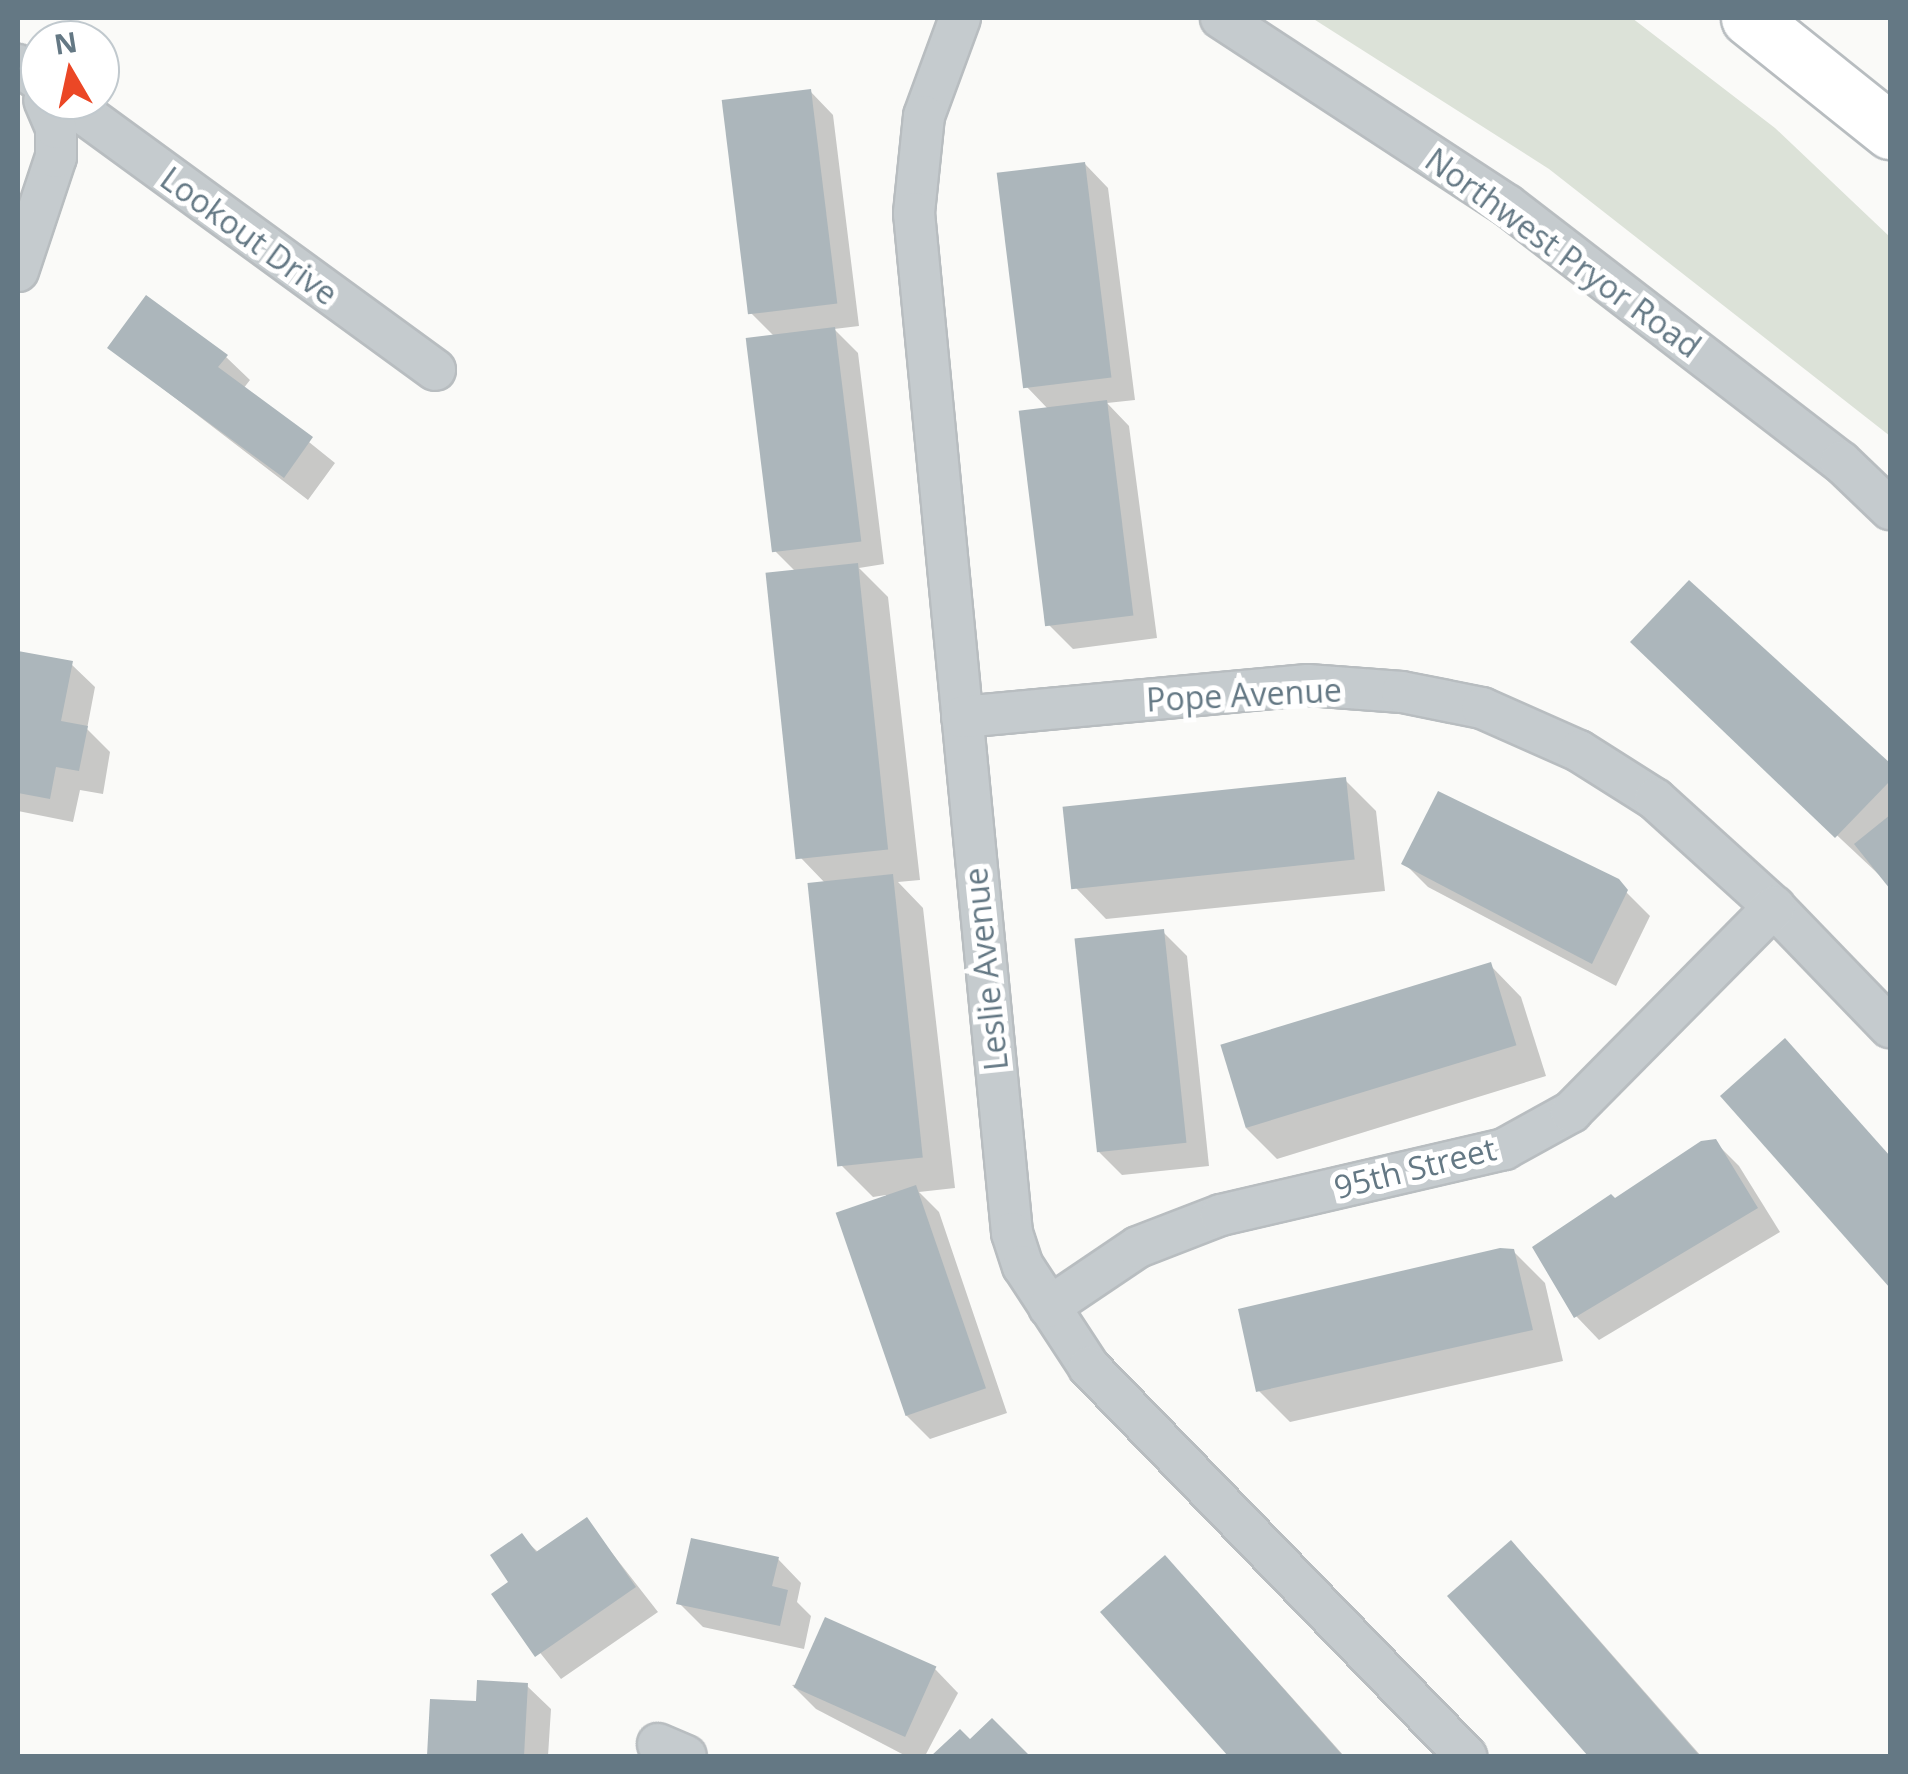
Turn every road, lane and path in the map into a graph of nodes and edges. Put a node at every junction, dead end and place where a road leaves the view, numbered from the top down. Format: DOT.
graph roads {
  1 [pos="960,18"];
  2 [pos="1221,18"];
  3 [pos="1749,18"];
  4 [pos="52,120"];
  5 [pos="92,120"];
  6 [pos="1890,131"];
  7 [pos="18,271"];
  8 [pos="434,370"];
  9 [pos="1890,509"];
  10 [pos="962,716"];
  11 [pos="1774,906"];
  12 [pos="1890,1026"];
  13 [pos="1049,1307"];
  14 [pos="1466,1756"];
  1 -- 10 [label="street, Leslie Avenue"];
  2 -- 9 [label="street, Northwest Pryor Road"];
  3 -- 6 [label="highway"];
  4 -- 7 [label="street"];
  5 -- 8 [label="street, Lookout Drive"];
  10 -- 11 [label="street, Pope Avenue"];
  10 -- 13 [label="street, Leslie Avenue"];
  11 -- 12 [label="street, Pope Avenue"];
  11 -- 13 [label="street, 95th Street"];
  13 -- 14 [label="street, Leslie Avenue"];
}
